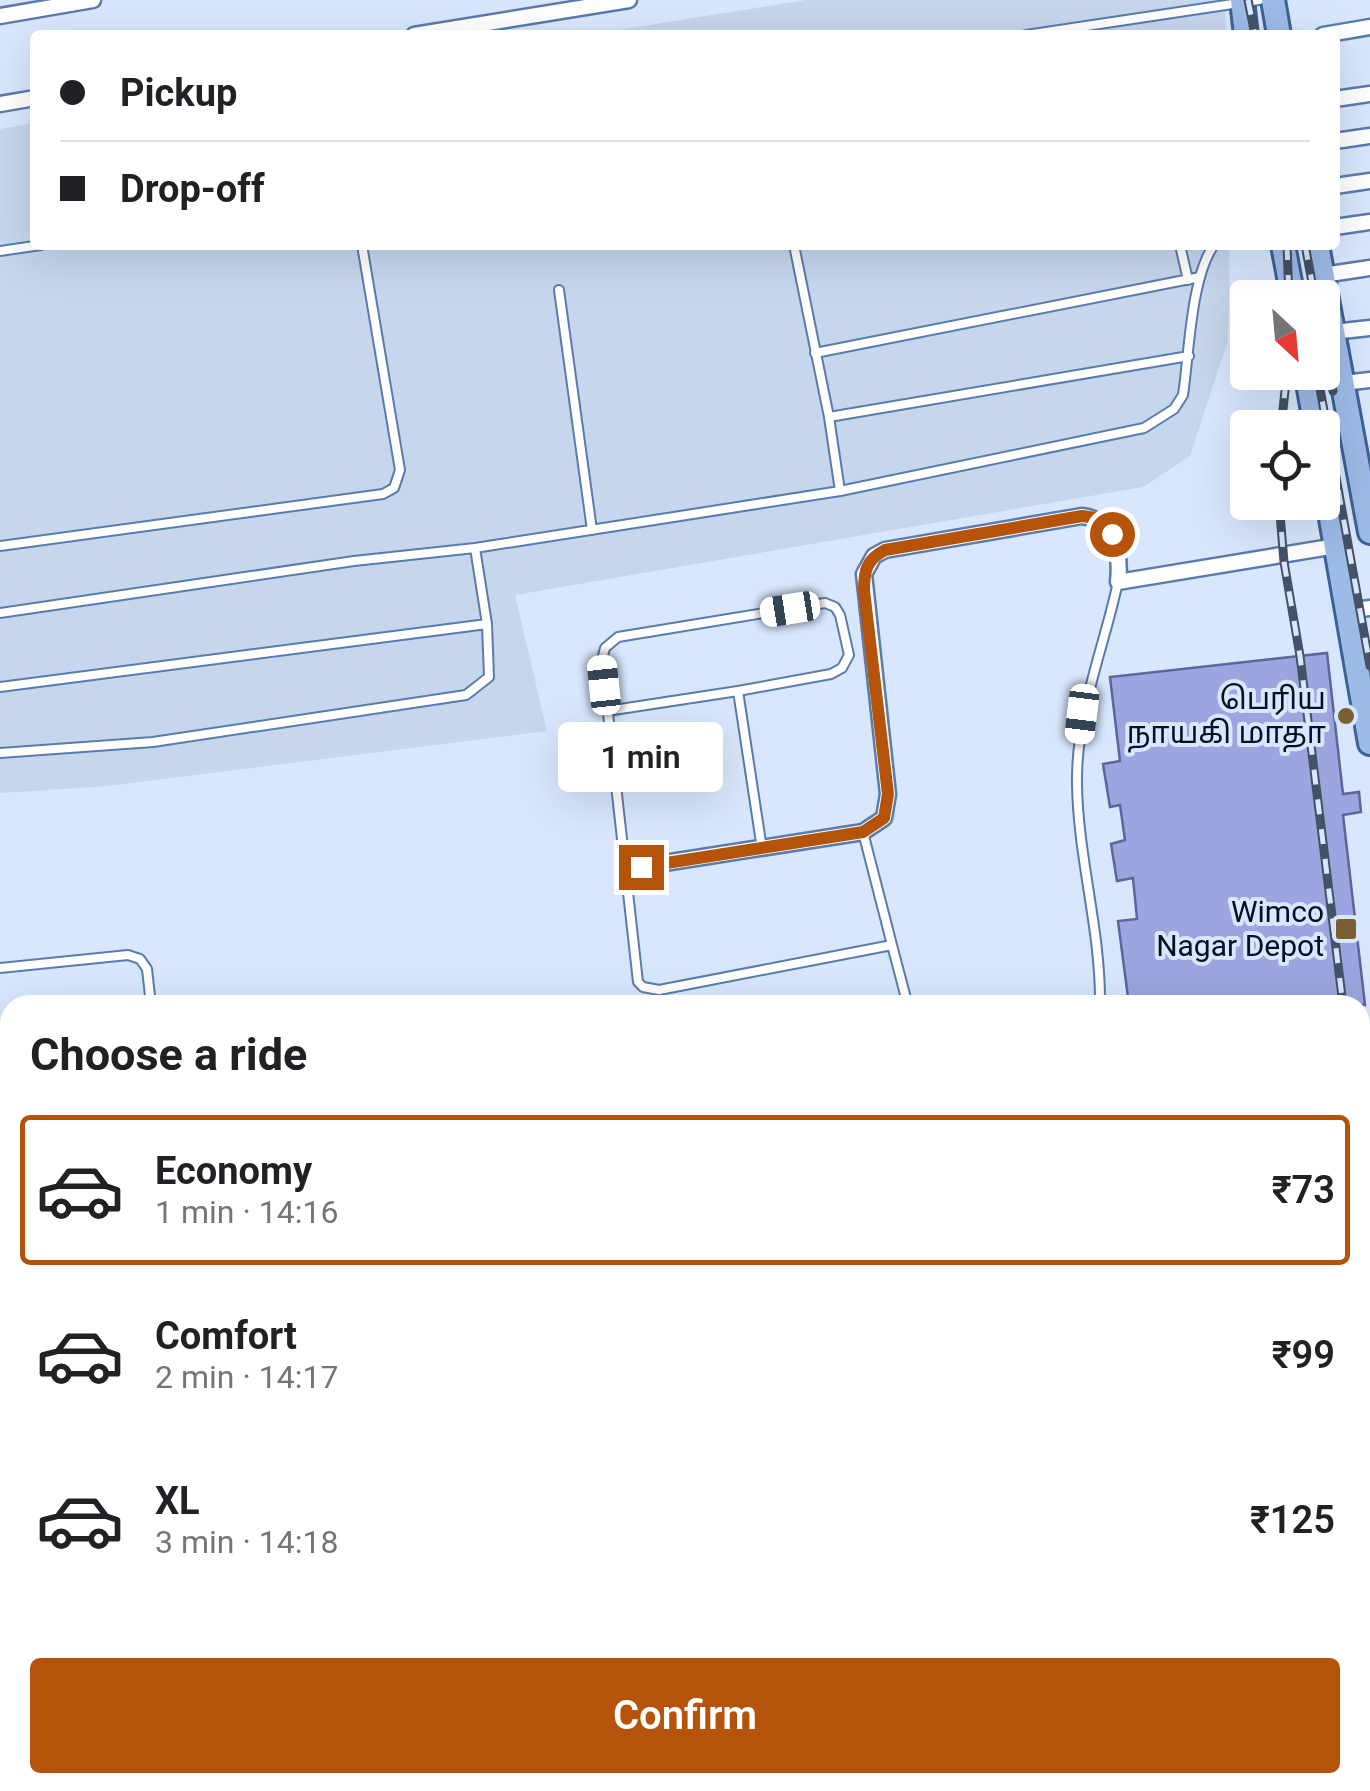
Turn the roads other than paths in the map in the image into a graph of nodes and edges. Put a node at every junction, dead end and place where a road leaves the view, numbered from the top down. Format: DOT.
graph roads {
  1 [pos="93,0"];
  2 [pos="629,0"];
  3 [pos="1273,0"];
  4 [pos="1248,1"];
  5 [pos="605,2"];
  6 [pos="0,16"];
  7 [pos="1370,27"];
  8 [pos="443,30"];
  9 [pos="1059,30"];
  10 [pos="1246,30"];
  11 [pos="1278,30"];
  12 [pos="1340,32"];
  13 [pos="1370,94"];
  14 [pos="30,99"];
  15 [pos="1340,99"];
  16 [pos="0,104"];
  17 [pos="1370,136"];
  18 [pos="1340,141"];
  19 [pos="1370,181"];
  20 [pos="1340,185"];
  21 [pos="1370,222"];
  22 [pos="1340,225"];
  23 [pos="30,247"];
  24 [pos="363,250"];
  25 [pos="795,250"];
  26 [pos="1181,250"];
  27 [pos="1210,250"];
  28 [pos="1284,250"];
  29 [pos="1318,250"];
  30 [pos="0,251"];
  31 [pos="1370,268"];
  32 [pos="1323,275"];
  33 [pos="1200,277"];
  34 [pos="1188,280"];
  35 [pos="1290,280"];
  36 [pos="1324,280"];
  37 [pos="559,290"];
  38 [pos="1370,328"];
  39 [pos="1340,331"];
  40 [pos="814,353"];
  41 [pos="1188,356"];
  42 [pos="1340,371"];
  43 [pos="1370,380"];
  44 [pos="1342,382"];
  45 [pos="829,416"];
  46 [pos="1362,444"];
  47 [pos="840,491"];
  48 [pos="1367,503"];
  49 [pos="1331,520"];
  50 [pos="592,530"];
  51 [pos="1370,532"];
  52 [pos="0,546"];
  53 [pos="1336,546"];
  54 [pos="474,548"];
  55 [pos="1118,582"];
  56 [pos="1359,610"];
  57 [pos="0,613"];
  58 [pos="487,624"];
  59 [pos="0,687"];
  60 [pos="738,692"];
  61 [pos="607,711"];
  62 [pos="1370,743"];
  63 [pos="0,753"];
  64 [pos="863,832"];
  65 [pos="762,850"];
  66 [pos="626,868"];
  67 [pos="892,945"];
  68 [pos="0,968"];
  69 [pos="151,995"];
  70 [pos="905,995"];
  71 [pos="1100,995"];
  1 -- 6 [label="street"];
  2 -- 5 [label="street"];
  3 -- 11 [label="main road"];
  4 -- 9 [label="lane"];
  4 -- 10 [label="main road"];
  5 -- 8 [label="street"];
  7 -- 12 [label="street"];
  13 -- 15 [label="street"];
  14 -- 16 [label="street"];
  17 -- 18 [label="street"];
  19 -- 20 [label="street"];
  21 -- 22 [label="street"];
  23 -- 30 [label="lane"];
  24 -- 52 [label="lane"];
  25 -- 40 [label="lane"];
  26 -- 34 [label="lane"];
  27 -- 33 [label="lane"];
  28 -- 35 [label="main road"];
  29 -- 32 [label="main road"];
  31 -- 32 [label="street"];
  32 -- 36 [label="main road"];
  33 -- 34 [label="lane"];
  33 -- 41 [label="lane"];
  34 -- 40 [label="lane"];
  37 -- 50 [label="lane"];
  38 -- 39 [label="street"];
  40 -- 45 [label="lane"];
  41 -- 45 [label="lane"];
  41 -- 47 [label="lane"];
  42 -- 44 [label="main road"];
  43 -- 44 [label="street"];
  44 -- 46 [label="main road"];
  45 -- 47 [label="lane"];
  46 -- 48 [label="main road"];
  47 -- 50 [label="lane"];
  48 -- 51 [label="main road"];
  49 -- 53 [label="main road"];
  50 -- 54 [label="lane"];
  53 -- 55 [label="street"];
  53 -- 56 [label="main road"];
  54 -- 57 [label="lane"];
  54 -- 58 [label="lane"];
  55 -- 64 [label="street"];
  55 -- 71 [label="lane"];
  56 -- 62 [label="main road"];
  58 -- 59 [label="lane"];
  58 -- 63 [label="lane"];
  60 -- 61 [label="lane"];
  60 -- 61 [label="lane"];
  60 -- 65 [label="lane"];
  61 -- 66 [label="lane"];
  64 -- 65 [label="street"];
  64 -- 67 [label="lane"];
  65 -- 66 [label="street"];
  66 -- 67 [label="lane"];
  67 -- 70 [label="lane"];
  68 -- 69 [label="lane"];
}
